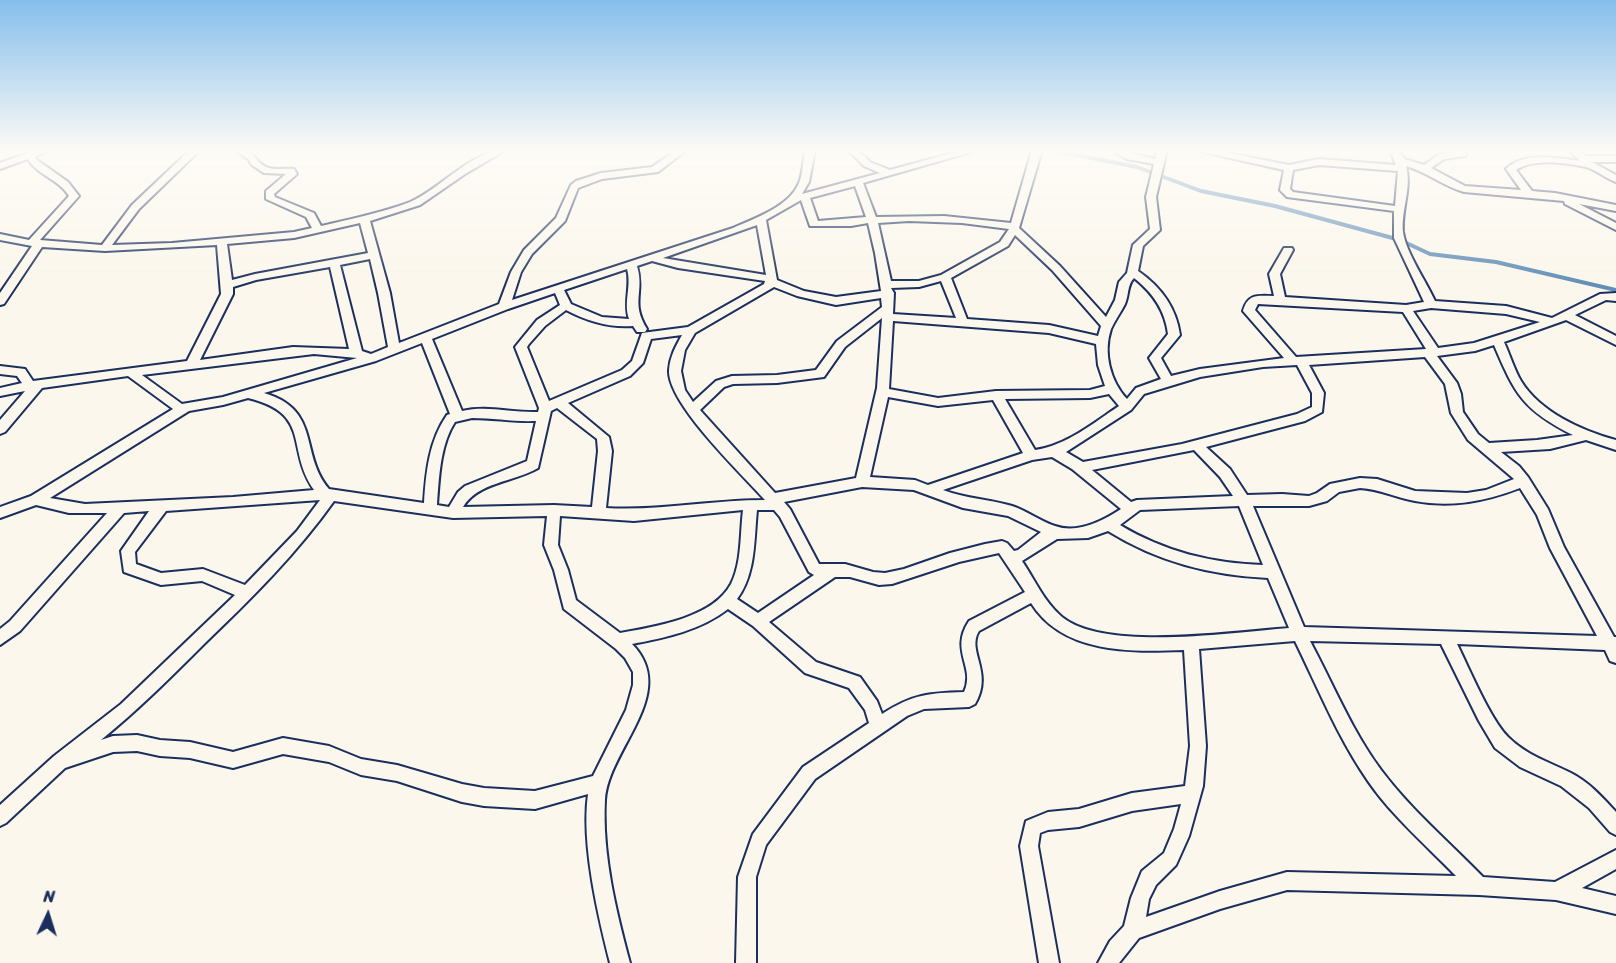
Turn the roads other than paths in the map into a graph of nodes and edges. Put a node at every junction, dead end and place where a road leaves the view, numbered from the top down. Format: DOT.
graph roads {
  1 [pos="74,195"];
  2 [pos="146,195"];
  3 [pos="270,195"];
  4 [pos="427,195"];
  5 [pos="571,195"];
  6 [pos="796,195"];
  7 [pos="809,195"];
  8 [pos="863,195"];
  9 [pos="1024,195"];
  10 [pos="1151,195"];
  11 [pos="1290,195"];
  12 [pos="1402,195"];
  13 [pos="1545,195"];
  14 [pos="805,196"];
  15 [pos="1555,196"];
  16 [pos="794,199"];
  17 [pos="1616,208"];
  18 [pos="1399,209"];
  19 [pos="364,219"];
  20 [pos="761,219"];
  21 [pos="873,219"];
  22 [pos="1616,227"];
  23 [pos="1015,228"];
  24 [pos="318,230"];
  25 [pos="0,237"];
  26 [pos="36,242"];
  27 [pos="222,242"];
  28 [pos="105,248"];
  29 [pos="1288,250"];
  30 [pos="375,255"];
  31 [pos="652,258"];
  32 [pos="334,261"];
  33 [pos="631,264"];
  34 [pos="1133,272"];
  35 [pos="945,277"];
  36 [pos="772,280"];
  37 [pos="228,285"];
  38 [pos="558,288"];
  39 [pos="887,289"];
  40 [pos="1616,297"];
  41 [pos="1281,300"];
  42 [pos="0,301"];
  43 [pos="1431,304"];
  44 [pos="504,306"];
  45 [pos="566,306"];
  46 [pos="1406,309"];
  47 [pos="887,313"];
  48 [pos="1567,316"];
  49 [pos="636,322"];
  50 [pos="964,322"];
  51 [pos="1553,322"];
  52 [pos="1107,325"];
  53 [pos="691,330"];
  54 [pos="646,336"];
  55 [pos="426,337"];
  56 [pos="1497,340"];
  57 [pos="1102,341"];
  58 [pos="1616,341"];
  59 [pos="394,349"];
  60 [pos="356,352"];
  61 [pos="1432,353"];
  62 [pos="372,358"];
  63 [pos="1297,361"];
  64 [pos="191,365"];
  65 [pos="0,370"];
  66 [pos="130,372"];
  67 [pos="1168,381"];
  68 [pos="33,386"];
  69 [pos="1112,390"];
  70 [pos="0,392"];
  71 [pos="881,392"];
  72 [pos="246,393"];
  73 [pos="996,395"];
  74 [pos="559,402"];
  75 [pos="1127,407"];
  76 [pos="181,409"];
  77 [pos="692,410"];
  78 [pos="544,412"];
  79 [pos="457,415"];
  80 [pos="0,429"];
  81 [pos="1587,435"];
  82 [pos="1196,445"];
  83 [pos="1616,445"];
  84 [pos="1486,448"];
  85 [pos="1054,452"];
  86 [pos="1031,455"];
  87 [pos="1080,468"];
  88 [pos="1523,481"];
  89 [pos="862,482"];
  90 [pos="928,490"];
  91 [pos="328,495"];
  92 [pos="36,500"];
  93 [pos="1244,501"];
  94 [pos="775,502"];
  95 [pos="162,505"];
  96 [pos="751,506"];
  97 [pos="120,508"];
  98 [pos="430,509"];
  99 [pos="1130,509"];
  100 [pos="4,510"];
  101 [pos="554,510"];
  102 [pos="453,513"];
  103 [pos="598,514"];
  104 [pos="1109,525"];
  105 [pos="1056,533"];
  106 [pos="1011,556"];
  107 [pos="830,572"];
  108 [pos="1273,572"];
  109 [pos="247,593"];
  110 [pos="1034,594"];
  111 [pos="726,599"];
  112 [pos="758,621"];
  113 [pos="1299,634"];
  114 [pos="1446,637"];
  115 [pos="0,638"];
  116 [pos="619,640"];
  117 [pos="1191,642"];
  118 [pos="1614,647"];
  119 [pos="879,726"];
  120 [pos="60,762"];
  121 [pos="599,783"];
  122 [pos="1192,794"];
  123 [pos="0,817"];
  124 [pos="1616,826"];
  125 [pos="1616,859"];
  126 [pos="1479,886"];
  127 [pos="1556,891"];
  128 [pos="1616,905"];
  129 [pos="1133,931"];
  130 [pos="620,963"];
  131 [pos="746,963"];
  132 [pos="1049,963"];
  133 [pos="1108,963"];
  1 -- 26 [label="street"];
  2 -- 28 [label="street"];
  3 -- 24 [label="street"];
  4 -- 19 [label="street"];
  5 -- 44 [label="street"];
  6 -- 16 [label="street"];
  7 -- 14 [label="street"];
  8 -- 21 [label="street"];
  9 -- 23 [label="street"];
  10 -- 34 [label="street"];
  11 -- 18 [label="street"];
  12 -- 18 [label="street"];
  13 -- 15 [label="street"];
  14 -- 16 [label="street"];
  14 -- 21 [label="street"];
  15 -- 17 [label="street"];
  15 -- 22 [label="street"];
  16 -- 20 [label="street"];
  18 -- 43 [label="street"];
  19 -- 24 [label="street"];
  19 -- 30 [label="street"];
  20 -- 31 [label="street"];
  20 -- 36 [label="street"];
  21 -- 23 [label="street"];
  21 -- 39 [label="street"];
  23 -- 35 [label="street"];
  23 -- 52 [label="street"];
  24 -- 27 [label="street"];
  25 -- 26 [label="street"];
  26 -- 28 [label="street"];
  26 -- 42 [label="street"];
  27 -- 28 [label="street"];
  27 -- 37 [label="street"];
  29 -- 41 [label="street"];
  30 -- 32 [label="street"];
  30 -- 59 [label="street"];
  31 -- 33 [label="street"];
  31 -- 36 [label="street"];
  32 -- 37 [label="street"];
  32 -- 60 [label="street"];
  33 -- 38 [label="street"];
  33 -- 49 [label="street"];
  34 -- 52 [label="street"];
  34 -- 67 [label="street"];
  35 -- 39 [label="street"];
  35 -- 50 [label="street"];
  36 -- 39 [label="street"];
  36 -- 53 [label="street"];
  37 -- 64 [label="street"];
  38 -- 44 [label="street"];
  38 -- 45 [label="street"];
  39 -- 47 [label="street"];
  40 -- 48 [label="street"];
  41 -- 46 [label="street"];
  41 -- 63 [label="street"];
  43 -- 46 [label="street"];
  43 -- 51 [label="street"];
  44 -- 55 [label="street"];
  45 -- 49 [label="street"];
  45 -- 78 [label="street"];
  46 -- 61 [label="street"];
  47 -- 50 [label="street"];
  47 -- 71 [label="street"];
  47 -- 77 [label="street"];
  48 -- 51 [label="street"];
  48 -- 58 [label="street"];
  49 -- 54 [label="street"];
  50 -- 57 [label="street"];
  51 -- 56 [label="street"];
  52 -- 57 [label="street"];
  53 -- 54 [label="street"];
  53 -- 77 [label="street"];
  54 -- 74 [label="street"];
  55 -- 59 [label="street"];
  55 -- 79 [label="street"];
  56 -- 61 [label="street"];
  56 -- 81 [label="street"];
  57 -- 69 [label="street"];
  59 -- 62 [label="street"];
  60 -- 62 [label="street"];
  60 -- 64 [label="street"];
  61 -- 63 [label="street"];
  61 -- 84 [label="street"];
  62 -- 72 [label="street"];
  63 -- 67 [label="street"];
  63 -- 82 [label="street"];
  64 -- 66 [label="street"];
  65 -- 68 [label="street"];
  66 -- 68 [label="street"];
  66 -- 76 [label="street"];
  67 -- 75 [label="street"];
  68 -- 70 [label="street"];
  68 -- 80 [label="street"];
  69 -- 73 [label="street"];
  69 -- 75 [label="street"];
  71 -- 73 [label="street"];
  71 -- 89 [label="street"];
  72 -- 76 [label="street"];
  72 -- 91 [label="street"];
  73 -- 86 [label="street"];
  74 -- 78 [label="street"];
  74 -- 103 [label="street"];
  75 -- 85 [label="street"];
  76 -- 92 [label="street"];
  77 -- 94 [label="street"];
  78 -- 79 [label="street"];
  78 -- 102 [label="street"];
  79 -- 98 [label="street"];
  81 -- 83 [label="street"];
  81 -- 84 [label="street"];
  82 -- 87 [label="street"];
  82 -- 93 [label="street"];
  84 -- 88 [label="street"];
  85 -- 86 [label="street"];
  85 -- 87 [label="street"];
  86 -- 90 [label="street"];
  87 -- 99 [label="street"];
  88 -- 93 [label="street"];
  88 -- 118 [label="street"];
  89 -- 90 [label="street"];
  89 -- 94 [label="street"];
  90 -- 105 [label="street"];
  91 -- 95 [label="street"];
  91 -- 98 [label="street"];
  91 -- 109 [label="street"];
  92 -- 97 [label="street"];
  92 -- 100 [label="street"];
  93 -- 99 [label="street"];
  93 -- 108 [label="street"];
  94 -- 96 [label="street"];
  94 -- 107 [label="street"];
  95 -- 97 [label="street"];
  95 -- 109 [label="street"];
  96 -- 103 [label="street"];
  96 -- 111 [label="street"];
  97 -- 115 [label="street"];
  98 -- 102 [label="street"];
  99 -- 104 [label="street"];
  101 -- 102 [label="street"];
  101 -- 103 [label="street"];
  101 -- 116 [label="street"];
  104 -- 105 [label="street"];
  104 -- 108 [label="street"];
  105 -- 106 [label="street"];
  106 -- 107 [label="street"];
  106 -- 110 [label="street"];
  107 -- 112 [label="street"];
  108 -- 113 [label="street"];
  109 -- 120 [label="street"];
  110 -- 117 [label="street"];
  110 -- 119 [label="street"];
  111 -- 112 [label="street"];
  111 -- 116 [label="street"];
  112 -- 119 [label="street"];
  113 -- 114 [label="street"];
  113 -- 117 [label="street"];
  113 -- 126 [label="street"];
  114 -- 118 [label="street"];
  114 -- 124 [label="street"];
  116 -- 121 [label="street"];
  117 -- 122 [label="street"];
  119 -- 131 [label="street"];
  120 -- 121 [label="street"];
  120 -- 123 [label="street"];
  121 -- 130 [label="street"];
  122 -- 129 [label="street"];
  122 -- 132 [label="street"];
  125 -- 127 [label="street"];
  126 -- 127 [label="street"];
  126 -- 129 [label="street"];
  127 -- 128 [label="street"];
  129 -- 133 [label="street"];
}
